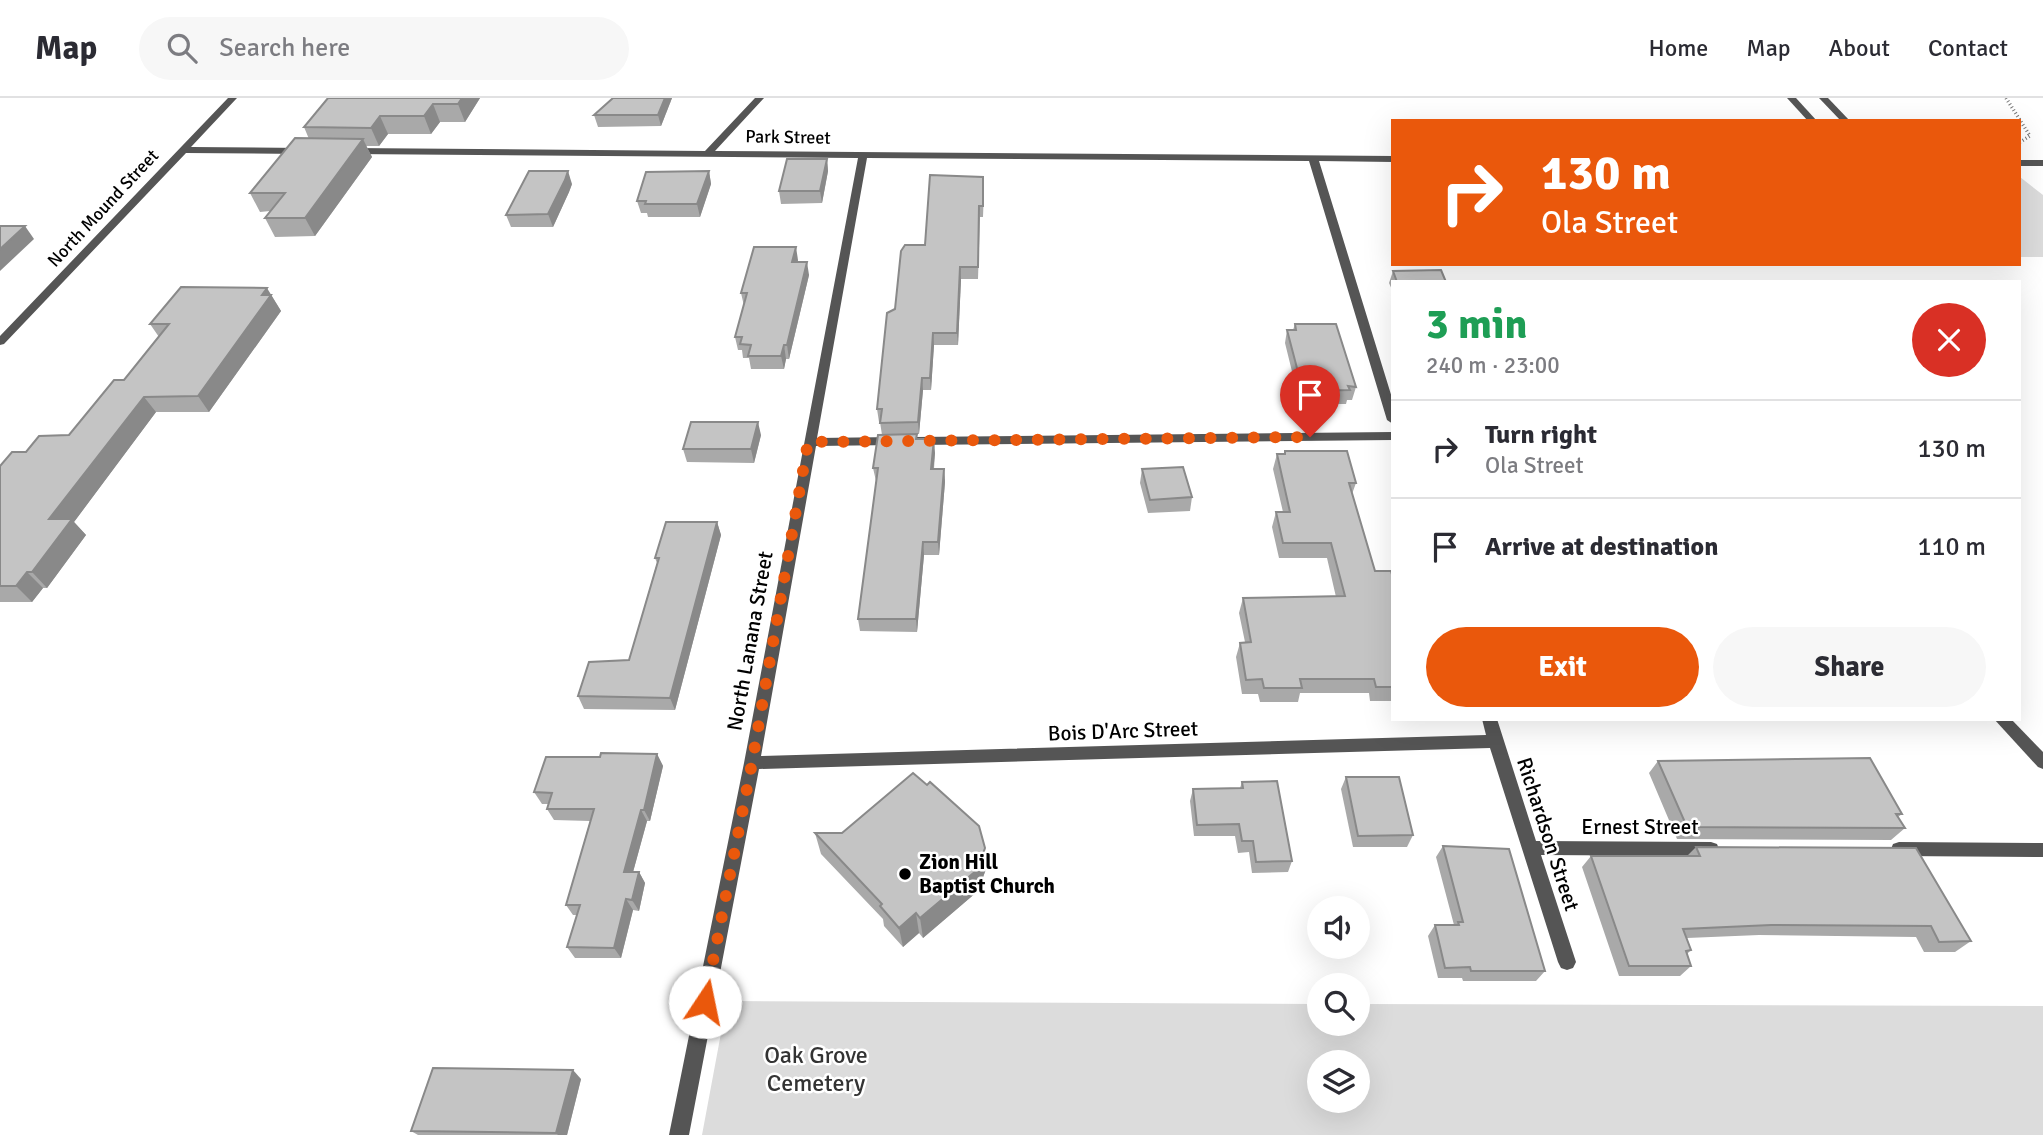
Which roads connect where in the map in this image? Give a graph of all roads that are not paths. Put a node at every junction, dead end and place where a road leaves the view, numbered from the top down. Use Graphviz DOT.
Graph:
graph roads {
  1 [pos="233,98"];
  2 [pos="760,98"];
  3 [pos="1791,98"];
  4 [pos="1824,98"];
  5 [pos="1811,119"];
  6 [pos="1844,119"];
  7 [pos="182,150"];
  8 [pos="321,151"];
  9 [pos="335,151"];
  10 [pos="709,152"];
  11 [pos="863,154"];
  12 [pos="1313,158"];
  13 [pos="1391,159"];
  14 [pos="2021,163"];
  15 [pos="2043,163"];
  16 [pos="0,342"];
  17 [pos="1391,413"];
  18 [pos="1391,436"];
  19 [pos="808,442"];
  20 [pos="1490,721"];
  21 [pos="2003,721"];
  22 [pos="1495,741"];
  23 [pos="2043,762"];
  24 [pos="752,763"];
  25 [pos="1530,848"];
  26 [pos="1724,849"];
  27 [pos="1877,849"];
  28 [pos="2043,850"];
  29 [pos="1567,962"];
  30 [pos="679,1135"];
  1 -- 7 [label="street, North Mound Street"];
  2 -- 10 [label="street"];
  3 -- 5 [label="street"];
  4 -- 6 [label="street"];
  7 -- 8 [label="street"];
  7 -- 16 [label="street, North Mound Street"];
  9 -- 10 [label="street, Park Street"];
  10 -- 11 [label="street, Park Street"];
  11 -- 12 [label="street, Park Street"];
  11 -- 19 [label="street, North Lanana Street"];
  12 -- 13 [label="street, Park Street"];
  12 -- 17 [label="street"];
  14 -- 15 [label="street"];
  18 -- 19 [label="street"];
  19 -- 24 [label="street, North Lanana Street"];
  20 -- 22 [label="street, Richardson Street"];
  21 -- 23 [label="street"];
  22 -- 24 [label="street, Bois D'Arc Street"];
  22 -- 25 [label="street, Richardson Street"];
  24 -- 30 [label="street, North Lanana Street"];
  25 -- 26 [label="street, Ernest Street"];
  25 -- 29 [label="street, Richardson Street"];
  27 -- 28 [label="street"];
}
